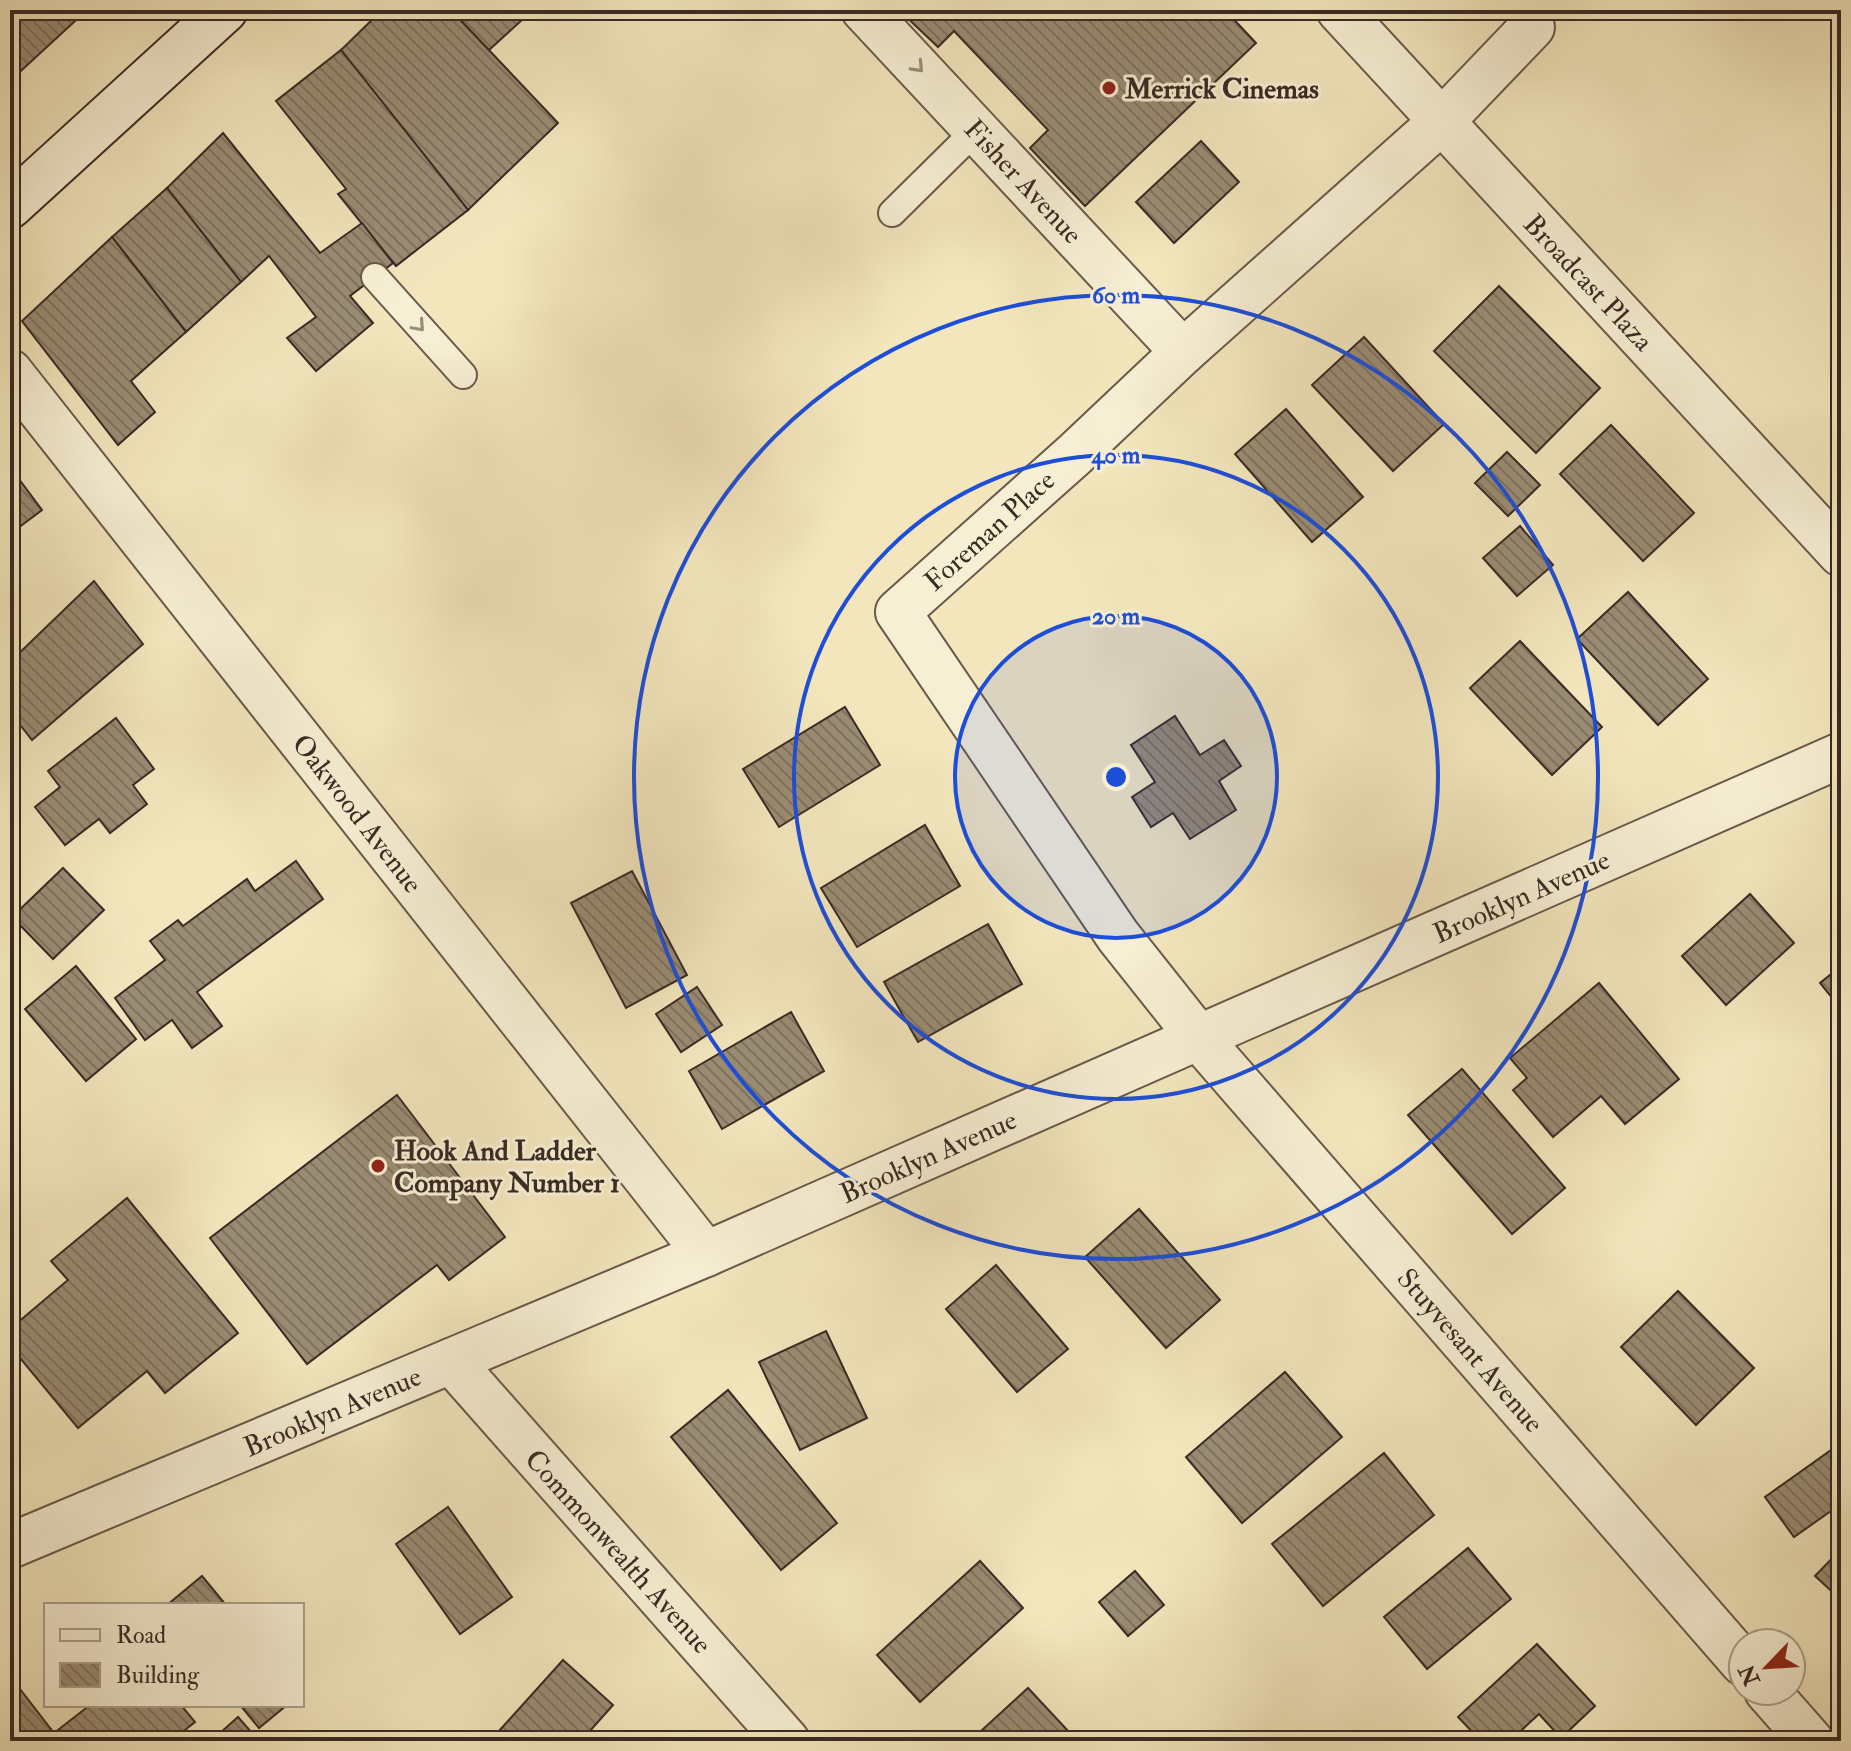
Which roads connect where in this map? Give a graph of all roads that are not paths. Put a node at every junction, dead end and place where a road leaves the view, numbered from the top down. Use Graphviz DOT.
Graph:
graph roads {
  1 [pos="225,10"];
  2 [pos="864,10"];
  3 [pos="1339,10"];
  4 [pos="1532,27"];
  5 [pos="1441,122"];
  6 [pos="976,130"];
  7 [pos="10,206"];
  8 [pos="892,213"];
  9 [pos="375,277"];
  10 [pos="1183,352"];
  11 [pos="10,372"];
  12 [pos="463,375"];
  13 [pos="1841,554"];
  14 [pos="1841,755"];
  15 [pos="1199,1038"];
  16 [pos="706,1254"];
  17 [pos="451,1361"];
  18 [pos="10,1546"];
  19 [pos="1727,1645"];
  20 [pos="1781,1707"];
  21 [pos="787,1741"];
  22 [pos="1811,1741"];
  1 -- 7 [label="street"];
  2 -- 6 [label="street, Fisher Avenue, one-way"];
  3 -- 5 [label="street, Broadcast Plaza"];
  4 -- 5 [label="street, Foreman Place"];
  5 -- 10 [label="street, Foreman Place"];
  5 -- 13 [label="street, Broadcast Plaza"];
  6 -- 8 [label="lane"];
  6 -- 10 [label="street, Fisher Avenue"];
  9 -- 12 [label="lane, one-way"];
  10 -- 15 [label="street, Foreman Place"];
  11 -- 16 [label="street, Oakwood Avenue"];
  14 -- 15 [label="street, Brooklyn Avenue"];
  15 -- 16 [label="street, Brooklyn Avenue"];
  15 -- 19 [label="street, Stuyvesant Avenue"];
  16 -- 17 [label="street, Brooklyn Avenue"];
  17 -- 18 [label="street, Brooklyn Avenue"];
  17 -- 21 [label="street, Commonwealth Avenue"];
  20 -- 22 [label="street"];
}
